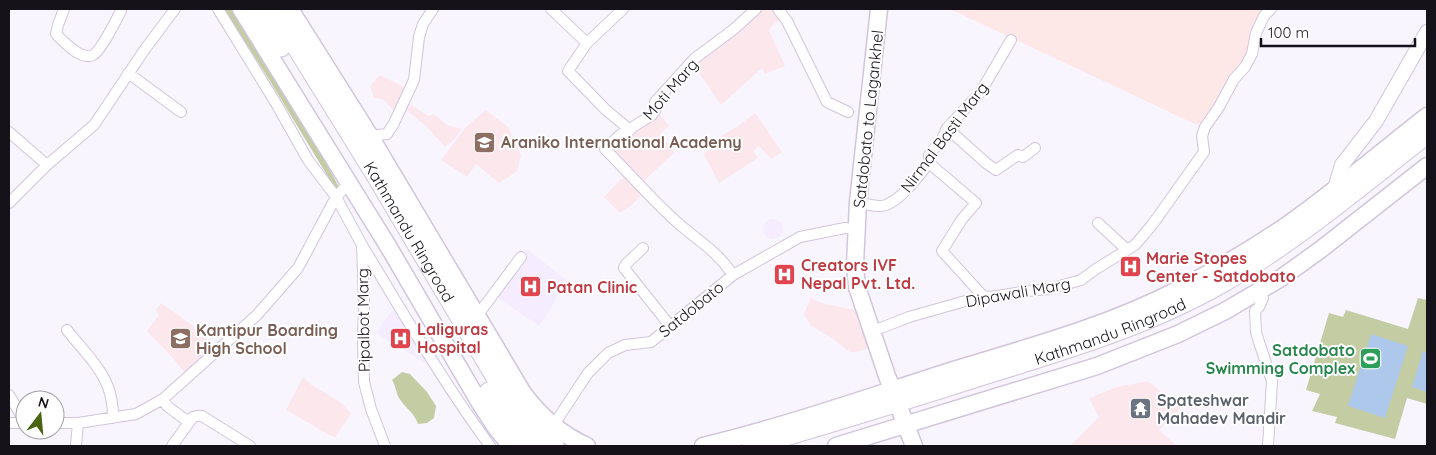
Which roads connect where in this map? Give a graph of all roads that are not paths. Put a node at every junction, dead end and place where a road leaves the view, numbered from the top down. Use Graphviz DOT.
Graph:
graph roads {
  1 [pos="64,9"];
  2 [pos="175,9"];
  3 [pos="218,9"];
  4 [pos="241,9"];
  5 [pos="257,9"];
  6 [pos="273,9"];
  7 [pos="290,9"];
  8 [pos="433,9"];
  9 [pos="551,9"];
  10 [pos="623,9"];
  11 [pos="756,9"];
  12 [pos="778,9"];
  13 [pos="879,9"];
  14 [pos="1271,9"];
  15 [pos="121,11"];
  16 [pos="1427,32"];
  17 [pos="1011,40"];
  18 [pos="587,43"];
  19 [pos="128,73"];
  20 [pos="181,112"];
  21 [pos="848,112"];
  22 [pos="1427,116"];
  23 [pos="947,128"];
  24 [pos="630,130"];
  25 [pos="9,132"];
  26 [pos="1427,134"];
  27 [pos="370,136"];
  28 [pos="1035,148"];
  29 [pos="1427,149"];
  30 [pos="929,162"];
  31 [pos="47,164"];
  32 [pos="1427,166"];
  33 [pos="349,183"];
  34 [pos="1334,189"];
  35 [pos="336,197"];
  36 [pos="858,202"];
  37 [pos="9,203"];
  38 [pos="1098,223"];
  39 [pos="857,229"];
  40 [pos="362,244"];
  41 [pos="643,248"];
  42 [pos="1126,249"];
  43 [pos="521,257"];
  44 [pos="733,275"];
  45 [pos="1260,291"];
  46 [pos="983,296"];
  47 [pos="477,316"];
  48 [pos="671,327"];
  49 [pos="66,330"];
  50 [pos="873,331"];
  51 [pos="163,399"];
  52 [pos="899,407"];
  53 [pos="193,417"];
  54 [pos="113,418"];
  55 [pos="65,423"];
  56 [pos="78,423"];
  57 [pos="544,440"];
  58 [pos="76,446"];
  59 [pos="172,446"];
  60 [pos="250,446"];
  61 [pos="384,446"];
  62 [pos="490,446"];
  63 [pos="511,446"];
  64 [pos="587,446"];
  65 [pos="703,446"];
  66 [pos="752,446"];
  67 [pos="790,446"];
  68 [pos="836,446"];
  69 [pos="914,446"];
  70 [pos="1268,446"];
  1 -- 15 [label="street"];
  2 -- 19 [label="street"];
  3 -- 35 [label="street, Pipalbot Marg"];
  4 -- 33 [label="main road"];
  5 -- 57 [label="highway, Kathmandu Ringroad"];
  6 -- 57 [label="highway, Kathmandu Ringroad"];
  7 -- 27 [label="main road"];
  8 -- 27 [label="street"];
  9 -- 18 [label="street"];
  10 -- 18 [label="street"];
  11 -- 24 [label="street, Moti Marg"];
  12 -- 21 [label="street"];
  13 -- 36 [label="main road, Satdobato to Lagankhel"];
  14 -- 42 [label="street, Dipawali Marg"];
  16 -- 34 [label="street"];
  17 -- 23 [label="street, Nirmal Basti Marg"];
  18 -- 24 [label="street"];
  19 -- 20 [label="street"];
  19 -- 31 [label="street"];
  22 -- 34 [label="main road"];
  23 -- 28 [label="street"];
  23 -- 30 [label="street, Nirmal Basti Marg"];
  24 -- 44 [label="street, Moti Marg"];
  25 -- 31 [label="street"];
  26 -- 52 [label="highway, Kathmandu Ringroad"];
  27 -- 47 [label="main road"];
  29 -- 52 [label="highway, Kathmandu Ringroad"];
  30 -- 36 [label="street, Nirmal Basti Marg"];
  30 -- 46 [label="street"];
  31 -- 37 [label="street"];
  32 -- 45 [label="main road"];
  33 -- 35 [label="street"];
  33 -- 63 [label="main road"];
  34 -- 52 [label="main road"];
  35 -- 40 [label="street, Pipalbot Marg"];
  35 -- 51 [label="street"];
  36 -- 39 [label="main road, Satdobato to Lagankhel"];
  38 -- 42 [label="street"];
  39 -- 44 [label="street, Satdobato"];
  39 -- 50 [label="main road, Satdobato to Lagankhel"];
  40 -- 61 [label="street, Pipalbot Marg"];
  40 -- 62 [label="street"];
  41 -- 48 [label="street"];
  42 -- 46 [label="street, Dipawali Marg"];
  43 -- 47 [label="street"];
  44 -- 48 [label="street, Satdobato"];
  45 -- 52 [label="main road"];
  45 -- 70 [label="street"];
  46 -- 50 [label="street, Dipawali Marg"];
  47 -- 57 [label="main road"];
  48 -- 57 [label="street, Satdobato"];
  49 -- 54 [label="street"];
  50 -- 52 [label="main road, Satdobato to Lagankhel"];
  51 -- 53 [label="street"];
  51 -- 54 [label="street"];
  52 -- 65 [label="main road"];
  52 -- 66 [label="highway, Kathmandu Ringroad"];
  52 -- 67 [label="highway, Kathmandu Ringroad"];
  52 -- 68 [label="main road"];
  52 -- 69 [label="main road, Satdobato to Lagankhel"];
  53 -- 59 [label="street"];
  53 -- 60 [label="street"];
  54 -- 56 [label="street"];
  55 -- 56 [label="street"];
  56 -- 58 [label="street"];
  57 -- 64 [label="main road"];
}
